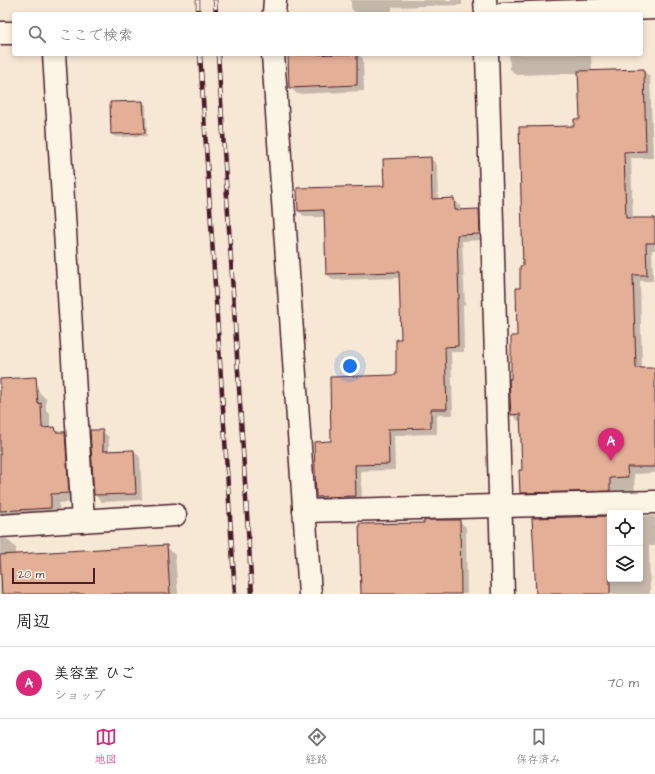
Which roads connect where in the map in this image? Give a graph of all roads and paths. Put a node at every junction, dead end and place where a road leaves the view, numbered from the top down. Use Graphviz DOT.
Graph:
graph roads {
  1 [pos="275,0"];
  2 [pos="485,0"];
  3 [pos="606,5"];
  4 [pos="655,8"];
  5 [pos="274,12"];
  6 [pos="486,12"];
  7 [pos="526,12"];
  8 [pos="0,33"];
  9 [pos="12,33"];
  10 [pos="54,56"];
  11 [pos="273,56"];
  12 [pos="487,56"];
  13 [pos="655,502"];
  14 [pos="500,506"];
  15 [pos="304,511"];
  16 [pos="175,515"];
  17 [pos="83,521"];
  18 [pos="0,526"];
  19 [pos="310,594"];
  20 [pos="503,594"];
  1 -- 5 [label="street"];
  2 -- 6 [label="street"];
  3 -- 4 [label="street"];
  3 -- 7 [label="street"];
  8 -- 9 [label="street"];
  10 -- 17 [label="street"];
  11 -- 15 [label="street"];
  12 -- 14 [label="street"];
  13 -- 14 [label="street"];
  14 -- 15 [label="street"];
  14 -- 20 [label="street"];
  15 -- 19 [label="street"];
  16 -- 17 [label="street"];
  17 -- 18 [label="street"];
}
